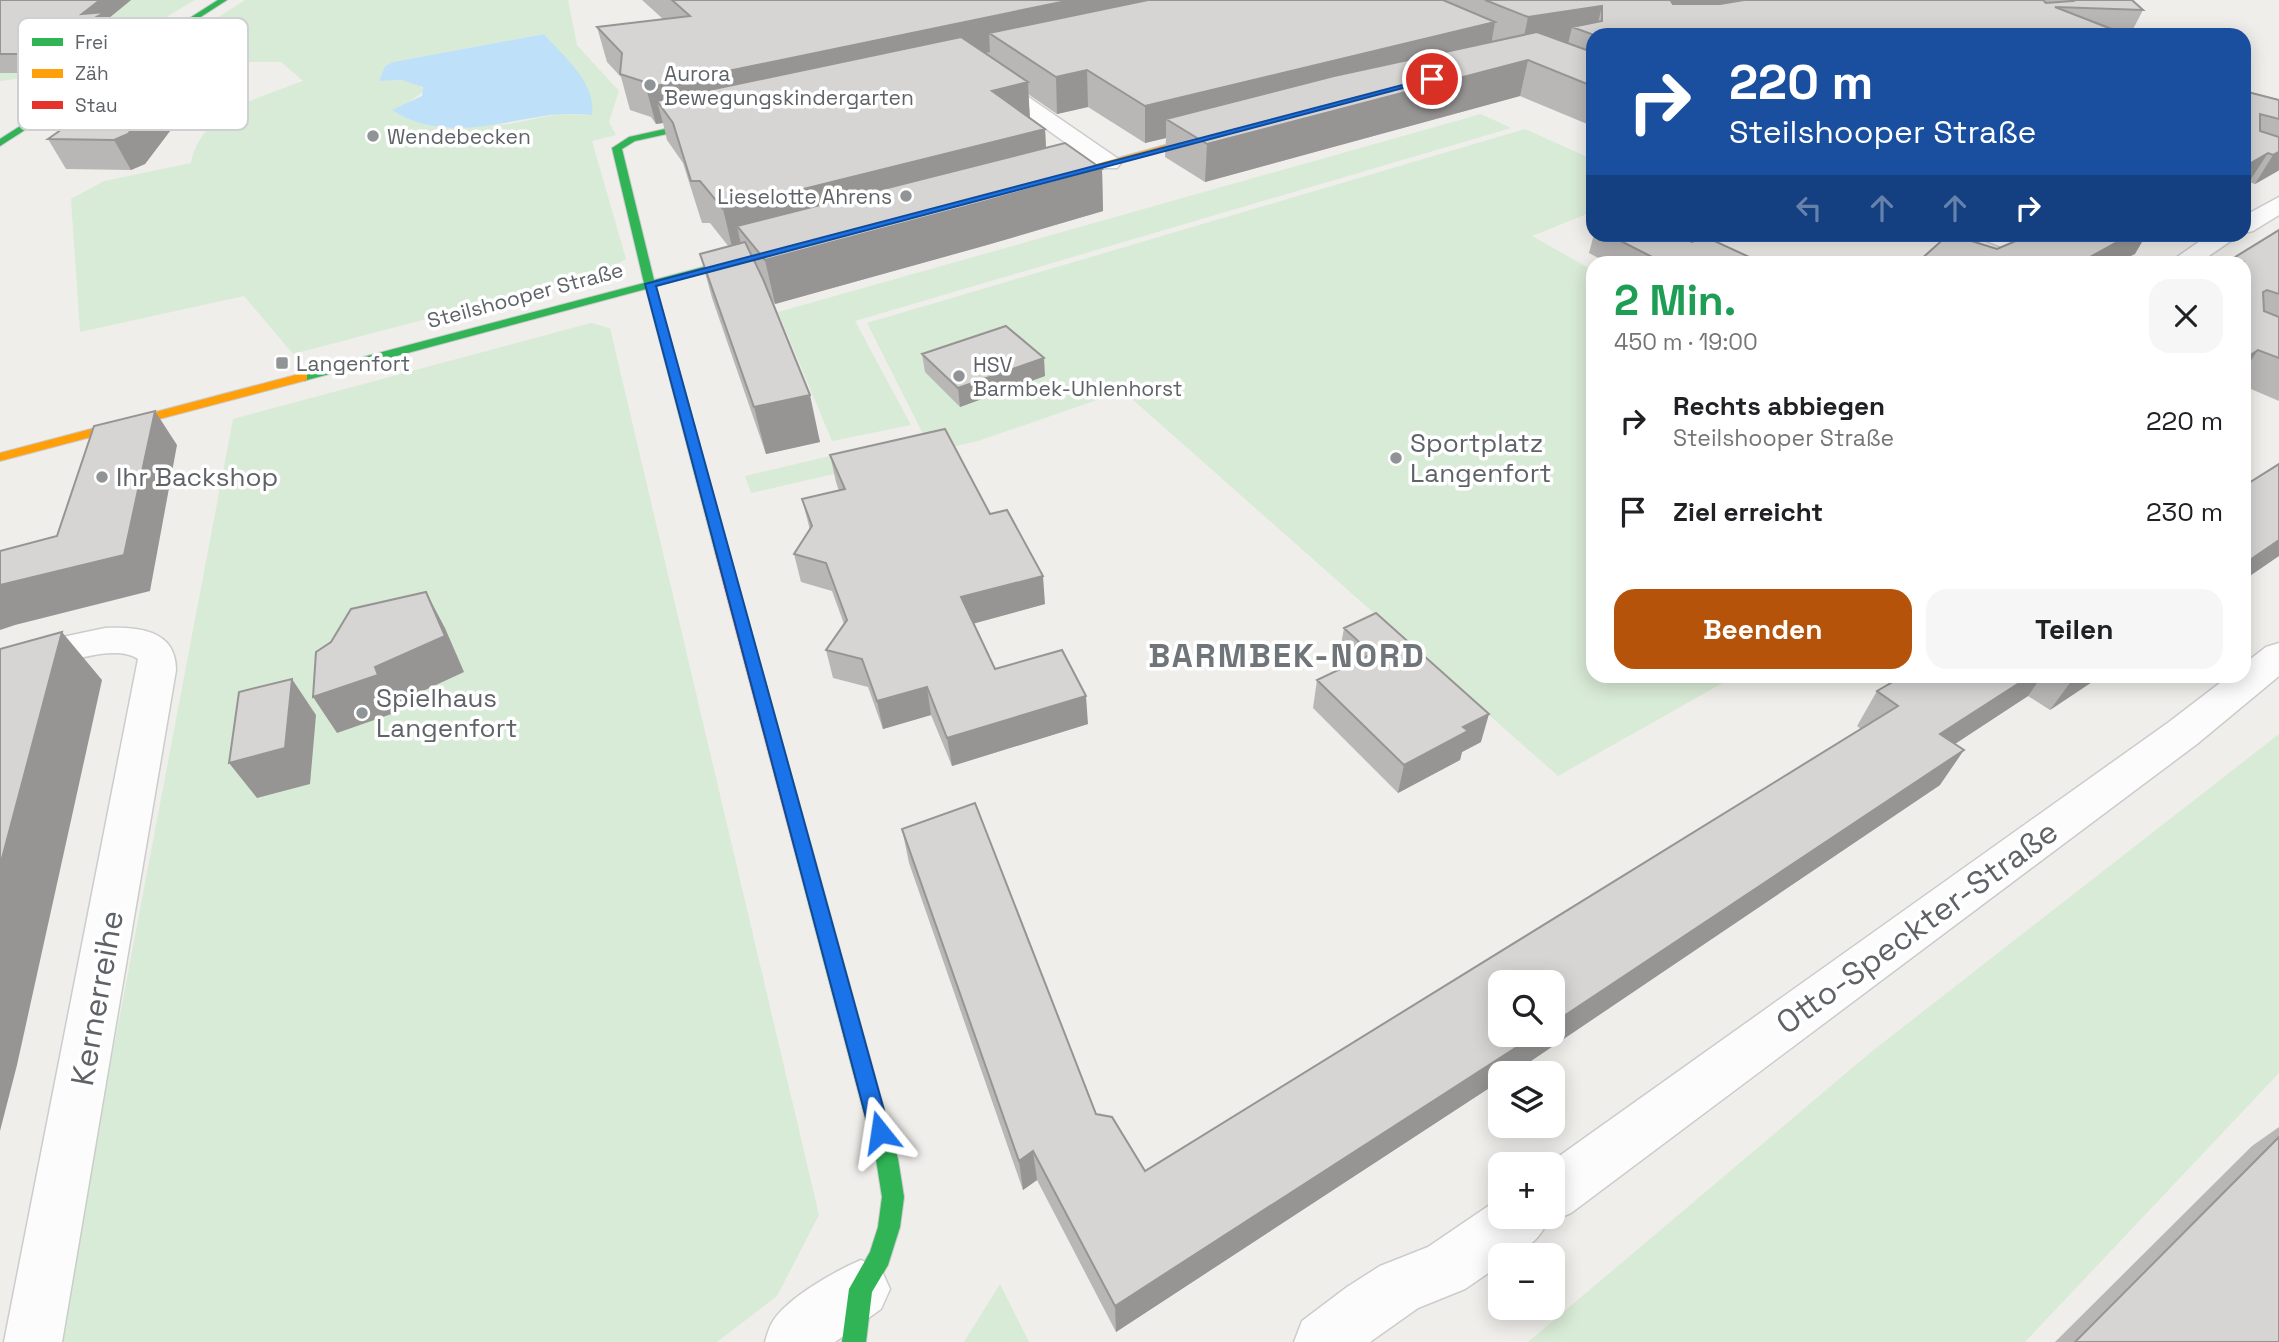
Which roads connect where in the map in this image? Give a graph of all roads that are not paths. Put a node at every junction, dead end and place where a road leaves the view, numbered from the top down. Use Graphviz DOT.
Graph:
graph roads {
  1 [pos="223,0"];
  2 [pos="195,18"];
  3 [pos="976,63"];
  4 [pos="730,117"];
  5 [pos="19,130"];
  6 [pos="1230,130"];
  7 [pos="0,142"];
  8 [pos="1108,163"];
  9 [pos="1029,184"];
  10 [pos="2279,204"];
  11 [pos="2251,222"];
  12 [pos="2011,242"];
  13 [pos="2216,242"];
  14 [pos="768,253"];
  15 [pos="2047,256"];
  16 [pos="2193,256"];
  17 [pos="650,284"];
  18 [pos="0,457"];
  19 [pos="2279,656"];
  20 [pos="0,670"];
  21 [pos="2251,678"];
  22 [pos="2245,683"];
  23 [pos="1565,1185"];
  24 [pos="1503,1229"];
  25 [pos="858,1316"];
  26 [pos="33,1342"];
  27 [pos="794,1342"];
  28 [pos="1324,1342"];
  1 -- 2 [label="street"];
  3 -- 8 [label="street"];
  4 -- 17 [label="street"];
  5 -- 7 [label="street"];
  6 -- 8 [label="street"];
  8 -- 9 [label="street"];
  10 -- 11 [label="street"];
  12 -- 15 [label="street"];
  13 -- 16 [label="street"];
  14 -- 17 [label="street, Steilshooper Straße"];
  17 -- 18 [label="street, Steilshooper Straße"];
  17 -- 25 [label="street"];
  19 -- 21 [label="street, Otto-Speckter-Straße"];
  20 -- 26 [label="street, Kernerreihe"];
  22 -- 23 [label="street, Otto-Speckter-Straße"];
  24 -- 28 [label="street"];
  25 -- 27 [label="street"];
}
